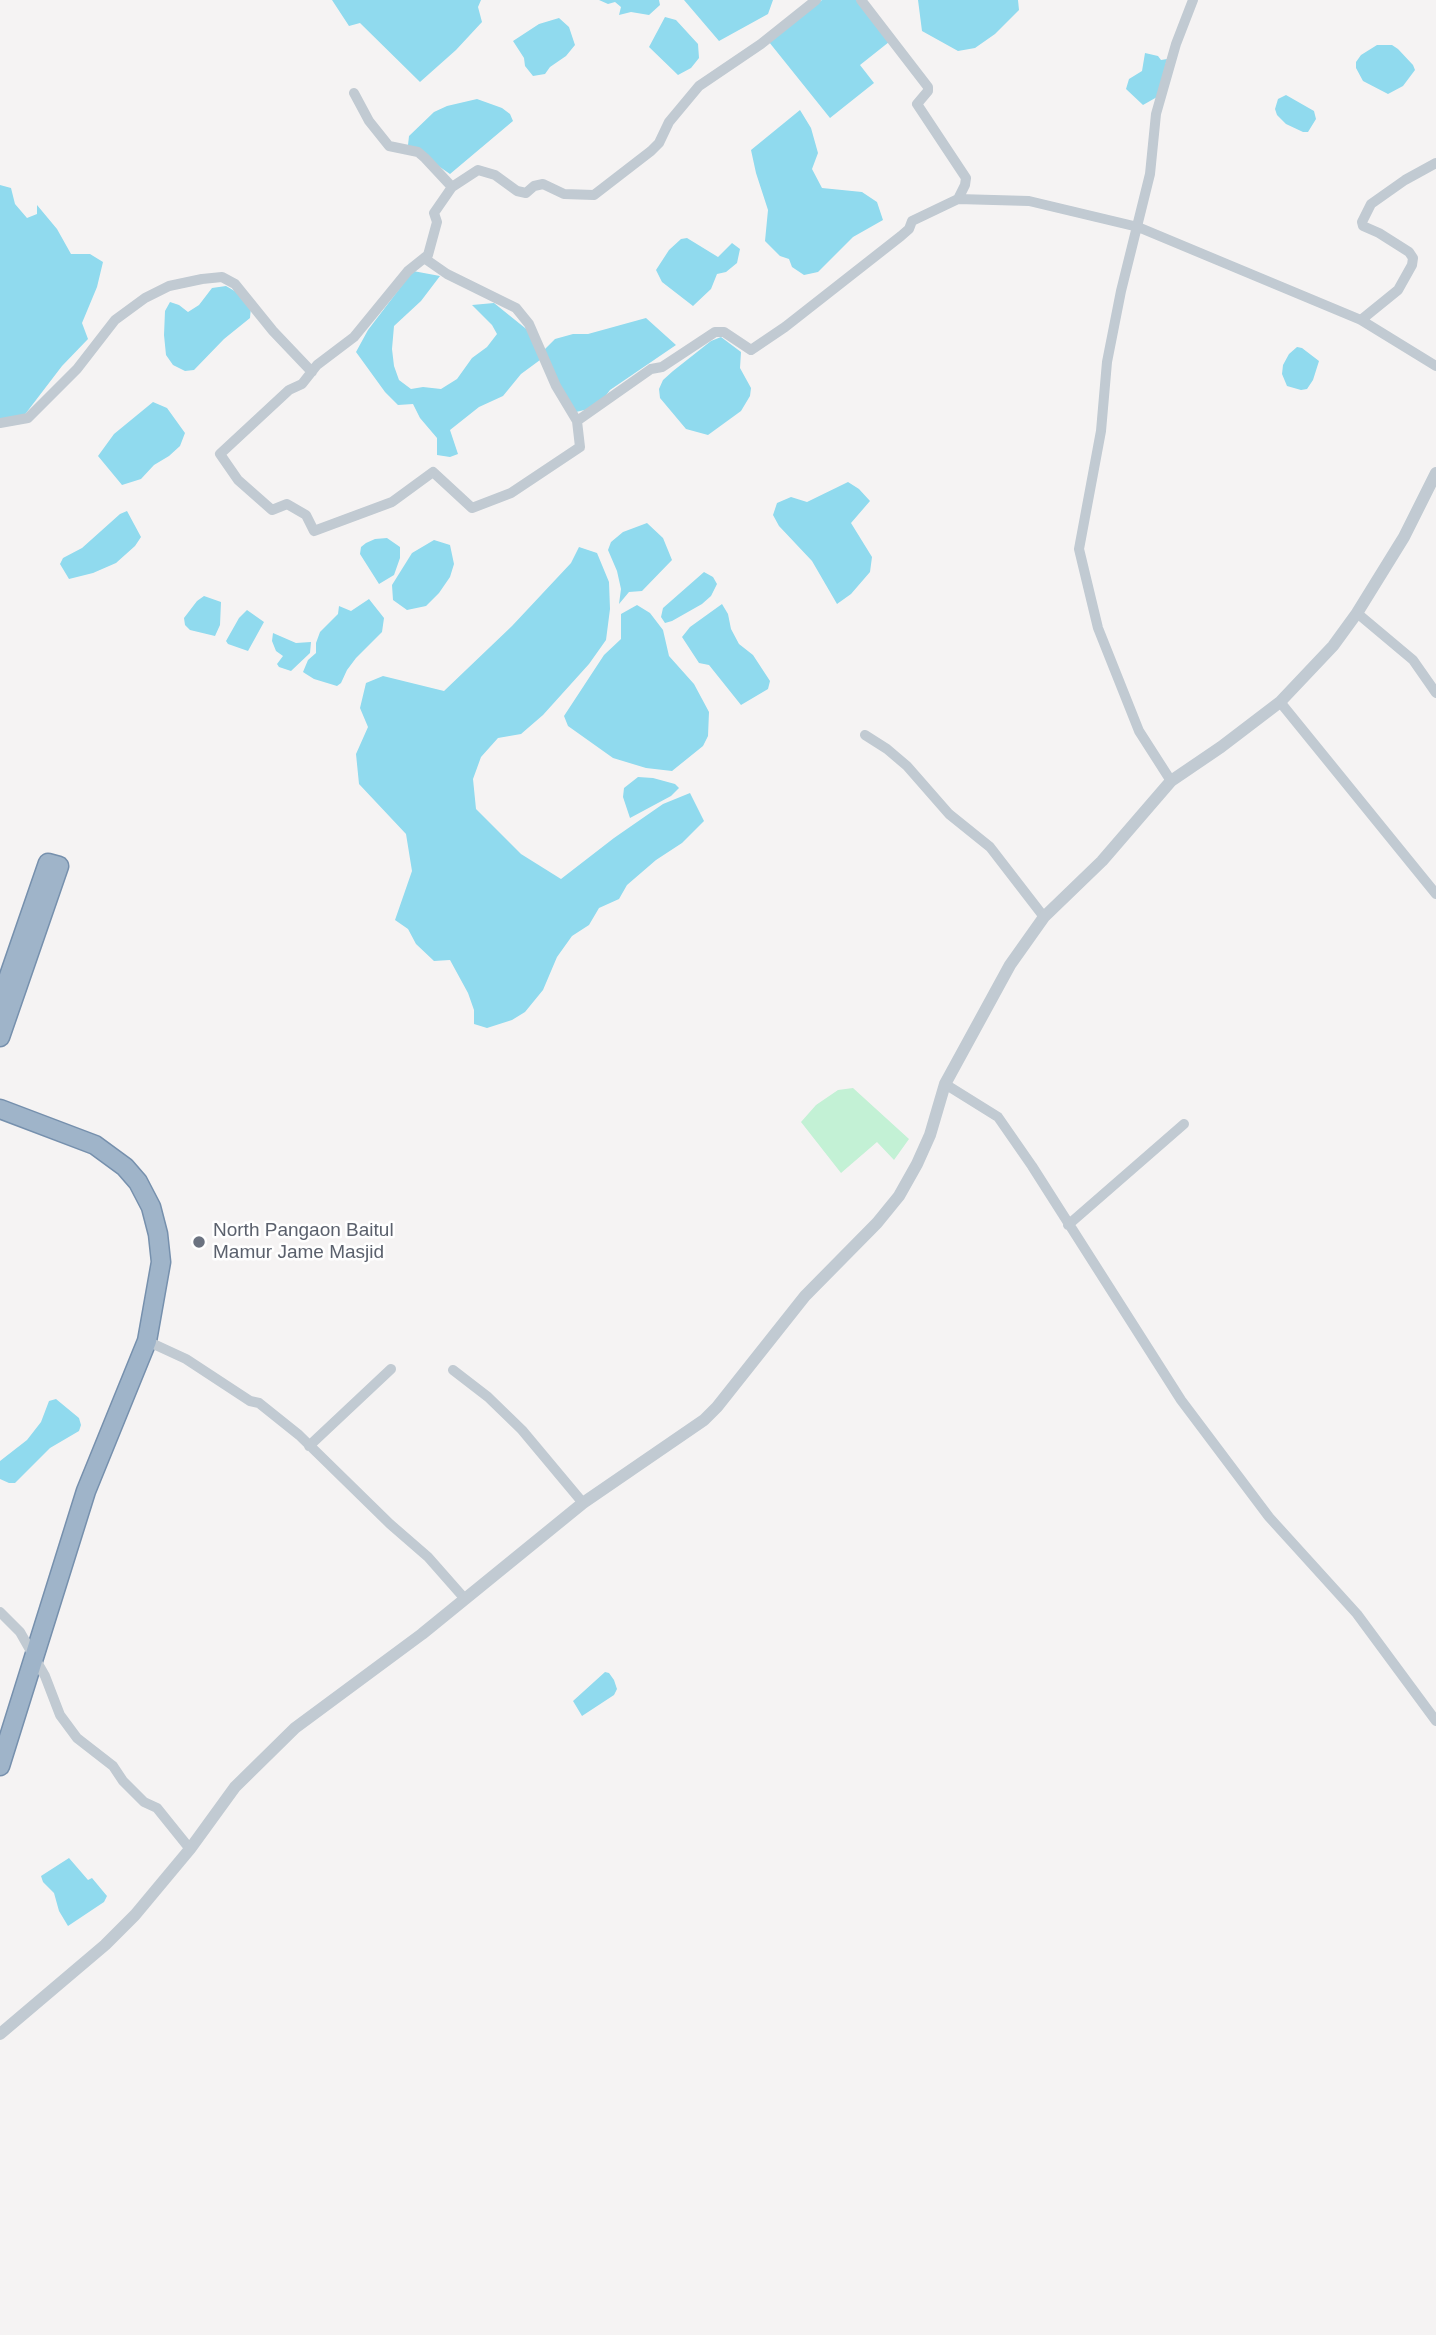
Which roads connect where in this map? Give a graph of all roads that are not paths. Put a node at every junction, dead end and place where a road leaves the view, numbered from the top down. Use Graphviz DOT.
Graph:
graph roads {
  1 [pos="816,0"];
  2 [pos="861,0"];
  3 [pos="1194,0"];
  4 [pos="354,93"];
  5 [pos="1436,163"];
  6 [pos="452,187"];
  7 [pos="958,199"];
  8 [pos="1138,227"];
  9 [pos="424,258"];
  10 [pos="1361,320"];
  11 [pos="1436,366"];
  12 [pos="312,372"];
  13 [pos="577,421"];
  14 [pos="0,423"];
  15 [pos="1436,473"];
  16 [pos="1357,613"];
  17 [pos="1436,693"];
  18 [pos="1280,702"];
  19 [pos="865,735"];
  20 [pos="1171,781"];
  21 [pos="1436,894"];
  22 [pos="1044,917"];
  23 [pos="0,1002"];
  24 [pos="0,1037"];
  25 [pos="945,1084"];
  26 [pos="0,1097"];
  27 [pos="0,1109"];
  28 [pos="1184,1124"];
  29 [pos="127,1166"];
  30 [pos="1069,1225"];
  31 [pos="147,1341"];
  32 [pos="391,1369"];
  33 [pos="453,1370"];
  34 [pos="309,1446"];
  35 [pos="583,1503"];
  36 [pos="465,1600"];
  37 [pos="0,1612"];
  38 [pos="33,1656"];
  39 [pos="1436,1721"];
  40 [pos="0,1766"];
  41 [pos="190,1849"];
  42 [pos="0,2034"];
  1 -- 6 [label="street"];
  2 -- 7 [label="street"];
  3 -- 8 [label="street"];
  4 -- 6 [label="street"];
  5 -- 10 [label="street"];
  6 -- 9 [label="street"];
  7 -- 8 [label="street"];
  7 -- 13 [label="street"];
  8 -- 10 [label="street"];
  8 -- 20 [label="street"];
  9 -- 12 [label="street"];
  9 -- 13 [label="street"];
  10 -- 11 [label="street"];
  12 -- 13 [label="street"];
  12 -- 14 [label="street"];
  15 -- 16 [label="street"];
  16 -- 17 [label="street"];
  16 -- 18 [label="street"];
  18 -- 20 [label="street"];
  18 -- 21 [label="street"];
  19 -- 22 [label="street"];
  20 -- 22 [label="street"];
  22 -- 25 [label="street"];
  23 -- 24 [label="highway"];
  25 -- 30 [label="street"];
  25 -- 35 [label="street"];
  26 -- 29 [label="highway"];
  27 -- 29 [label="highway"];
  28 -- 30 [label="street"];
  29 -- 31 [label="highway"];
  30 -- 39 [label="street"];
  31 -- 34 [label="street"];
  31 -- 38 [label="highway"];
  32 -- 34 [label="street"];
  33 -- 35 [label="street"];
  34 -- 36 [label="street"];
  35 -- 36 [label="street"];
  36 -- 41 [label="street"];
  37 -- 38 [label="street"];
  38 -- 40 [label="highway"];
  38 -- 41 [label="street"];
  41 -- 42 [label="street"];
}
